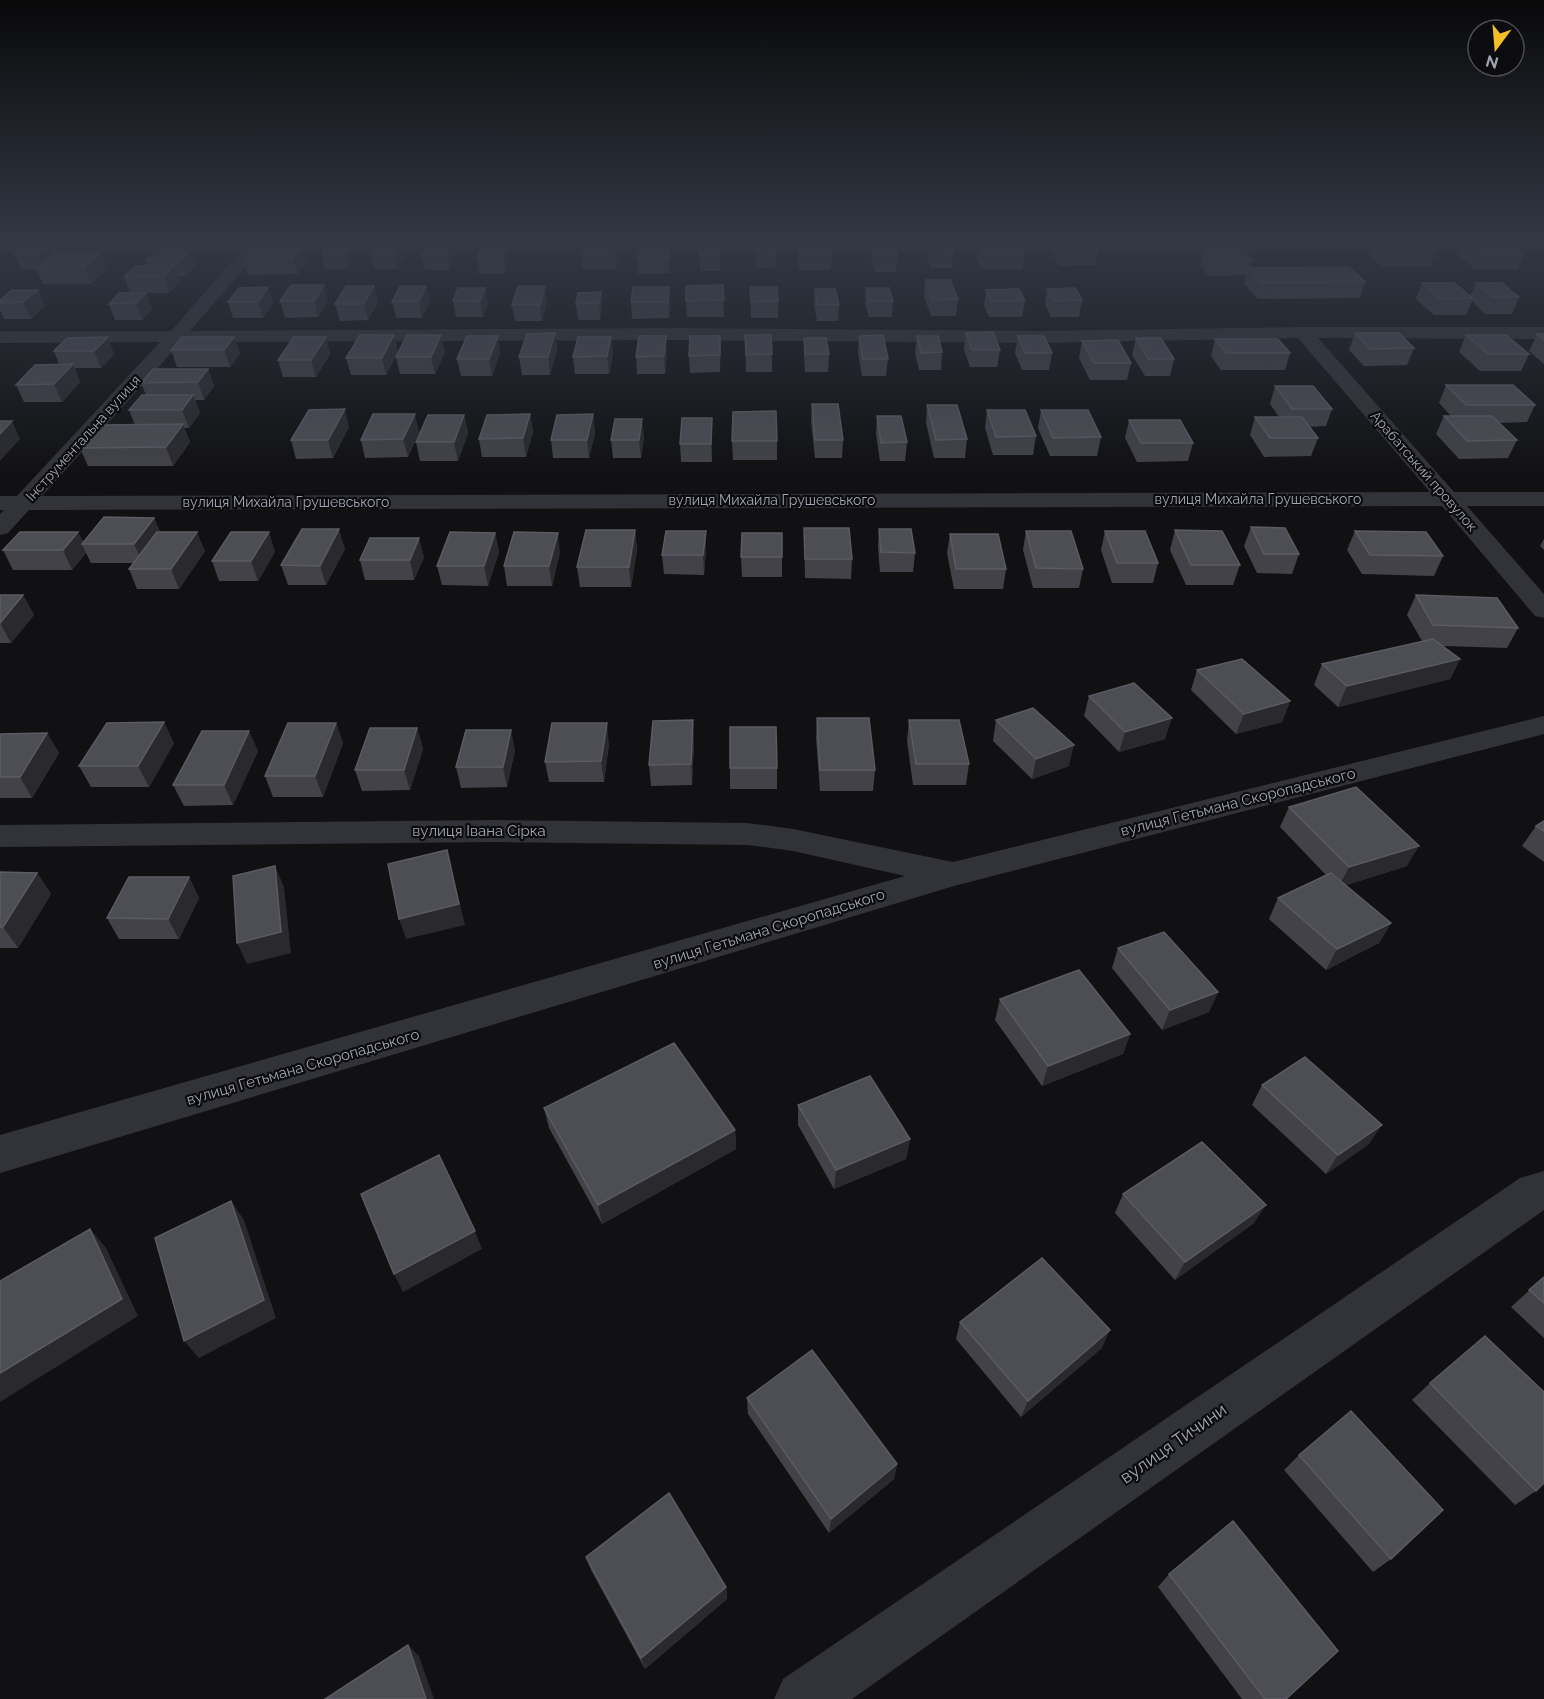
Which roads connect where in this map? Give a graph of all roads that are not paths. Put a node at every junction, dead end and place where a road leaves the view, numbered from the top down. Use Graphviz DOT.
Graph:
graph roads {
  1 [pos="190,319"];
  2 [pos="1303,332"];
  3 [pos="1544,333"];
  4 [pos="0,337"];
  5 [pos="175,337"];
  6 [pos="1449,498"];
  7 [pos="1544,499"];
  8 [pos="23,502"];
  9 [pos="0,503"];
  10 [pos="0,528"];
  11 [pos="1544,610"];
  12 [pos="1544,725"];
  13 [pos="0,836"];
  14 [pos="954,874"];
  15 [pos="0,1154"];
  16 [pos="1544,1190"];
  17 [pos="803,1699"];
  1 -- 5 [label="street, Інструментальна вулиця"];
  2 -- 3 [label="street"];
  2 -- 5 [label="street"];
  2 -- 6 [label="street, Арабатський провулок"];
  4 -- 5 [label="street"];
  5 -- 8 [label="street, Інструментальна вулиця"];
  6 -- 7 [label="street, вулиця Михайла Грушевського"];
  6 -- 8 [label="street, вулиця Михайла Грушевського"];
  6 -- 11 [label="street, Арабатський провулок"];
  8 -- 9 [label="street, вулиця Михайла Грушевського"];
  8 -- 10 [label="street, Інструментальна вулиця"];
  12 -- 14 [label="street, вулиця Гетьмана Скоропадського"];
  13 -- 14 [label="street, вулиця Івана Сірка"];
  14 -- 15 [label="street, вулиця Гетьмана Скоропадського"];
  16 -- 17 [label="street, вулиця Тичини"];
}
